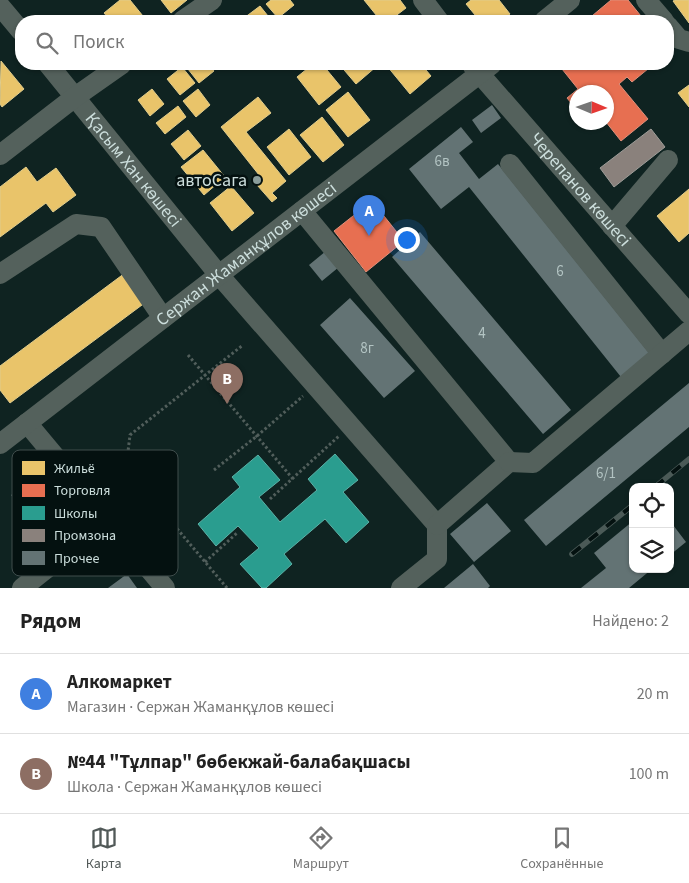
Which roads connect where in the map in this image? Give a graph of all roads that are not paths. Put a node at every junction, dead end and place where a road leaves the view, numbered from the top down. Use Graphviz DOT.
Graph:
graph roads {
  1 [pos="212,0"];
  2 [pos="423,0"];
  3 [pos="570,0"];
  4 [pos="646,0"];
  5 [pos="0,6"];
  6 [pos="191,15"];
  7 [pos="434,15"];
  8 [pos="551,15"];
  9 [pos="659,15"];
  10 [pos="15,24"];
  11 [pos="674,33"];
  12 [pos="689,42"];
  13 [pos="53,70"];
  14 [pos="113,70"];
  15 [pos="477,70"];
  16 [pos="483,70"];
  17 [pos="75,97"];
  18 [pos="0,155"];
  19 [pos="668,160"];
  20 [pos="510,164"];
  21 [pos="302,211"];
  22 [pos="612,226"];
  23 [pos="0,274"];
  24 [pos="219,275"];
  25 [pos="687,307"];
  26 [pos="163,318"];
  27 [pos="689,331"];
  28 [pos="662,354"];
  29 [pos="27,423"];
  30 [pos="0,444"];
  31 [pos="50,450"];
  32 [pos="509,462"];
  33 [pos="437,525"];
  34 [pos="37,576"];
  35 [pos="155,576"];
  36 [pos="22,588"];
  37 [pos="165,588"];
  38 [pos="401,588"];
  1 -- 6 [label="street"];
  2 -- 7 [label="street"];
  3 -- 8 [label="street"];
  4 -- 9 [label="street"];
  5 -- 10 [label="street"];
  11 -- 12 [label="street"];
  13 -- 17 [label="street, Қасым Хан көшесі"];
  14 -- 17 [label="street"];
  15 -- 21 [label="street, Сержан Жаманқұлов көшесі"];
  16 -- 22 [label="street, Черепанов көшесі"];
  17 -- 18 [label="street"];
  17 -- 24 [label="street, Қасым Хан көшесі"];
  19 -- 22 [label="street"];
  20 -- 28 [label="street"];
  21 -- 24 [label="street, Сержан Жаманқұлов көшесі"];
  21 -- 32 [label="street"];
  22 -- 25 [label="street, Черепанов көшесі"];
  23 -- 26 [label="street"];
  24 -- 26 [label="street, Сержан Жаманқұлов көшесі"];
  24 -- 33 [label="street, Қасым Хан көшесі"];
  26 -- 29 [label="street, Сержан Жаманқұлов көшесі"];
  27 -- 28 [label="street"];
  28 -- 32 [label="street"];
  29 -- 30 [label="street, Сержан Жаманқұлов көшесі"];
  29 -- 31 [label="street"];
  32 -- 33 [label="street"];
  33 -- 38 [label="street"];
  34 -- 36 [label="street"];
  35 -- 37 [label="street"];
}
